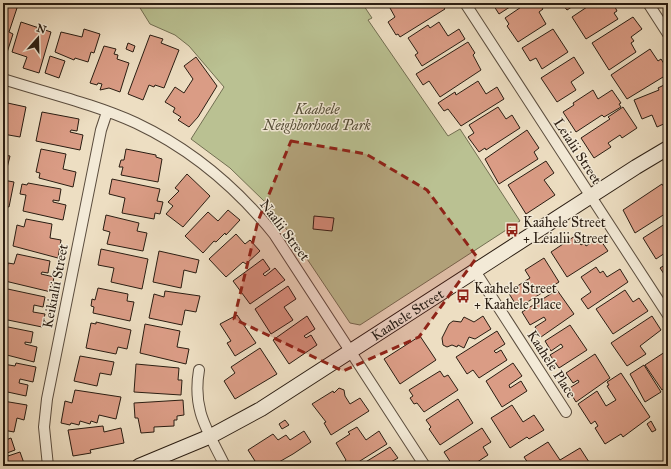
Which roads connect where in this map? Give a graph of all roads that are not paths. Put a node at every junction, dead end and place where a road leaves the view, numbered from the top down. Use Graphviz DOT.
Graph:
graph roads {
  1 [pos="465,3"];
  2 [pos="648,3"];
  3 [pos="668,34"];
  4 [pos="3,80"];
  5 [pos="107,112"];
  6 [pos="668,148"];
  7 [pos="590,196"];
  8 [pos="475,271"];
  9 [pos="668,315"];
  10 [pos="351,352"];
  11 [pos="199,370"];
  12 [pos="566,412"];
  13 [pos="211,436"];
  14 [pos="48,466"];
  15 [pos="139,466"];
  16 [pos="225,466"];
  17 [pos="425,466"];
  1 -- 7 [label="street, Leialii Street"];
  2 -- 3 [label="street"];
  4 -- 5 [label="street, Naalii Street"];
  5 -- 10 [label="street, Naalii Street"];
  5 -- 14 [label="street, Keikialii Street"];
  6 -- 7 [label="street, Kaahele Street"];
  7 -- 8 [label="street, Kaahele Street"];
  7 -- 9 [label="street, Leialii Street"];
  8 -- 10 [label="street, Kaahele Street"];
  8 -- 12 [label="street, Kaahele Place"];
  10 -- 13 [label="street, Kaahele Street"];
  10 -- 17 [label="street, Naalii Street"];
  11 -- 13 [label="street"];
  13 -- 15 [label="street, Kaahele Street"];
  13 -- 16 [label="street"];
}
